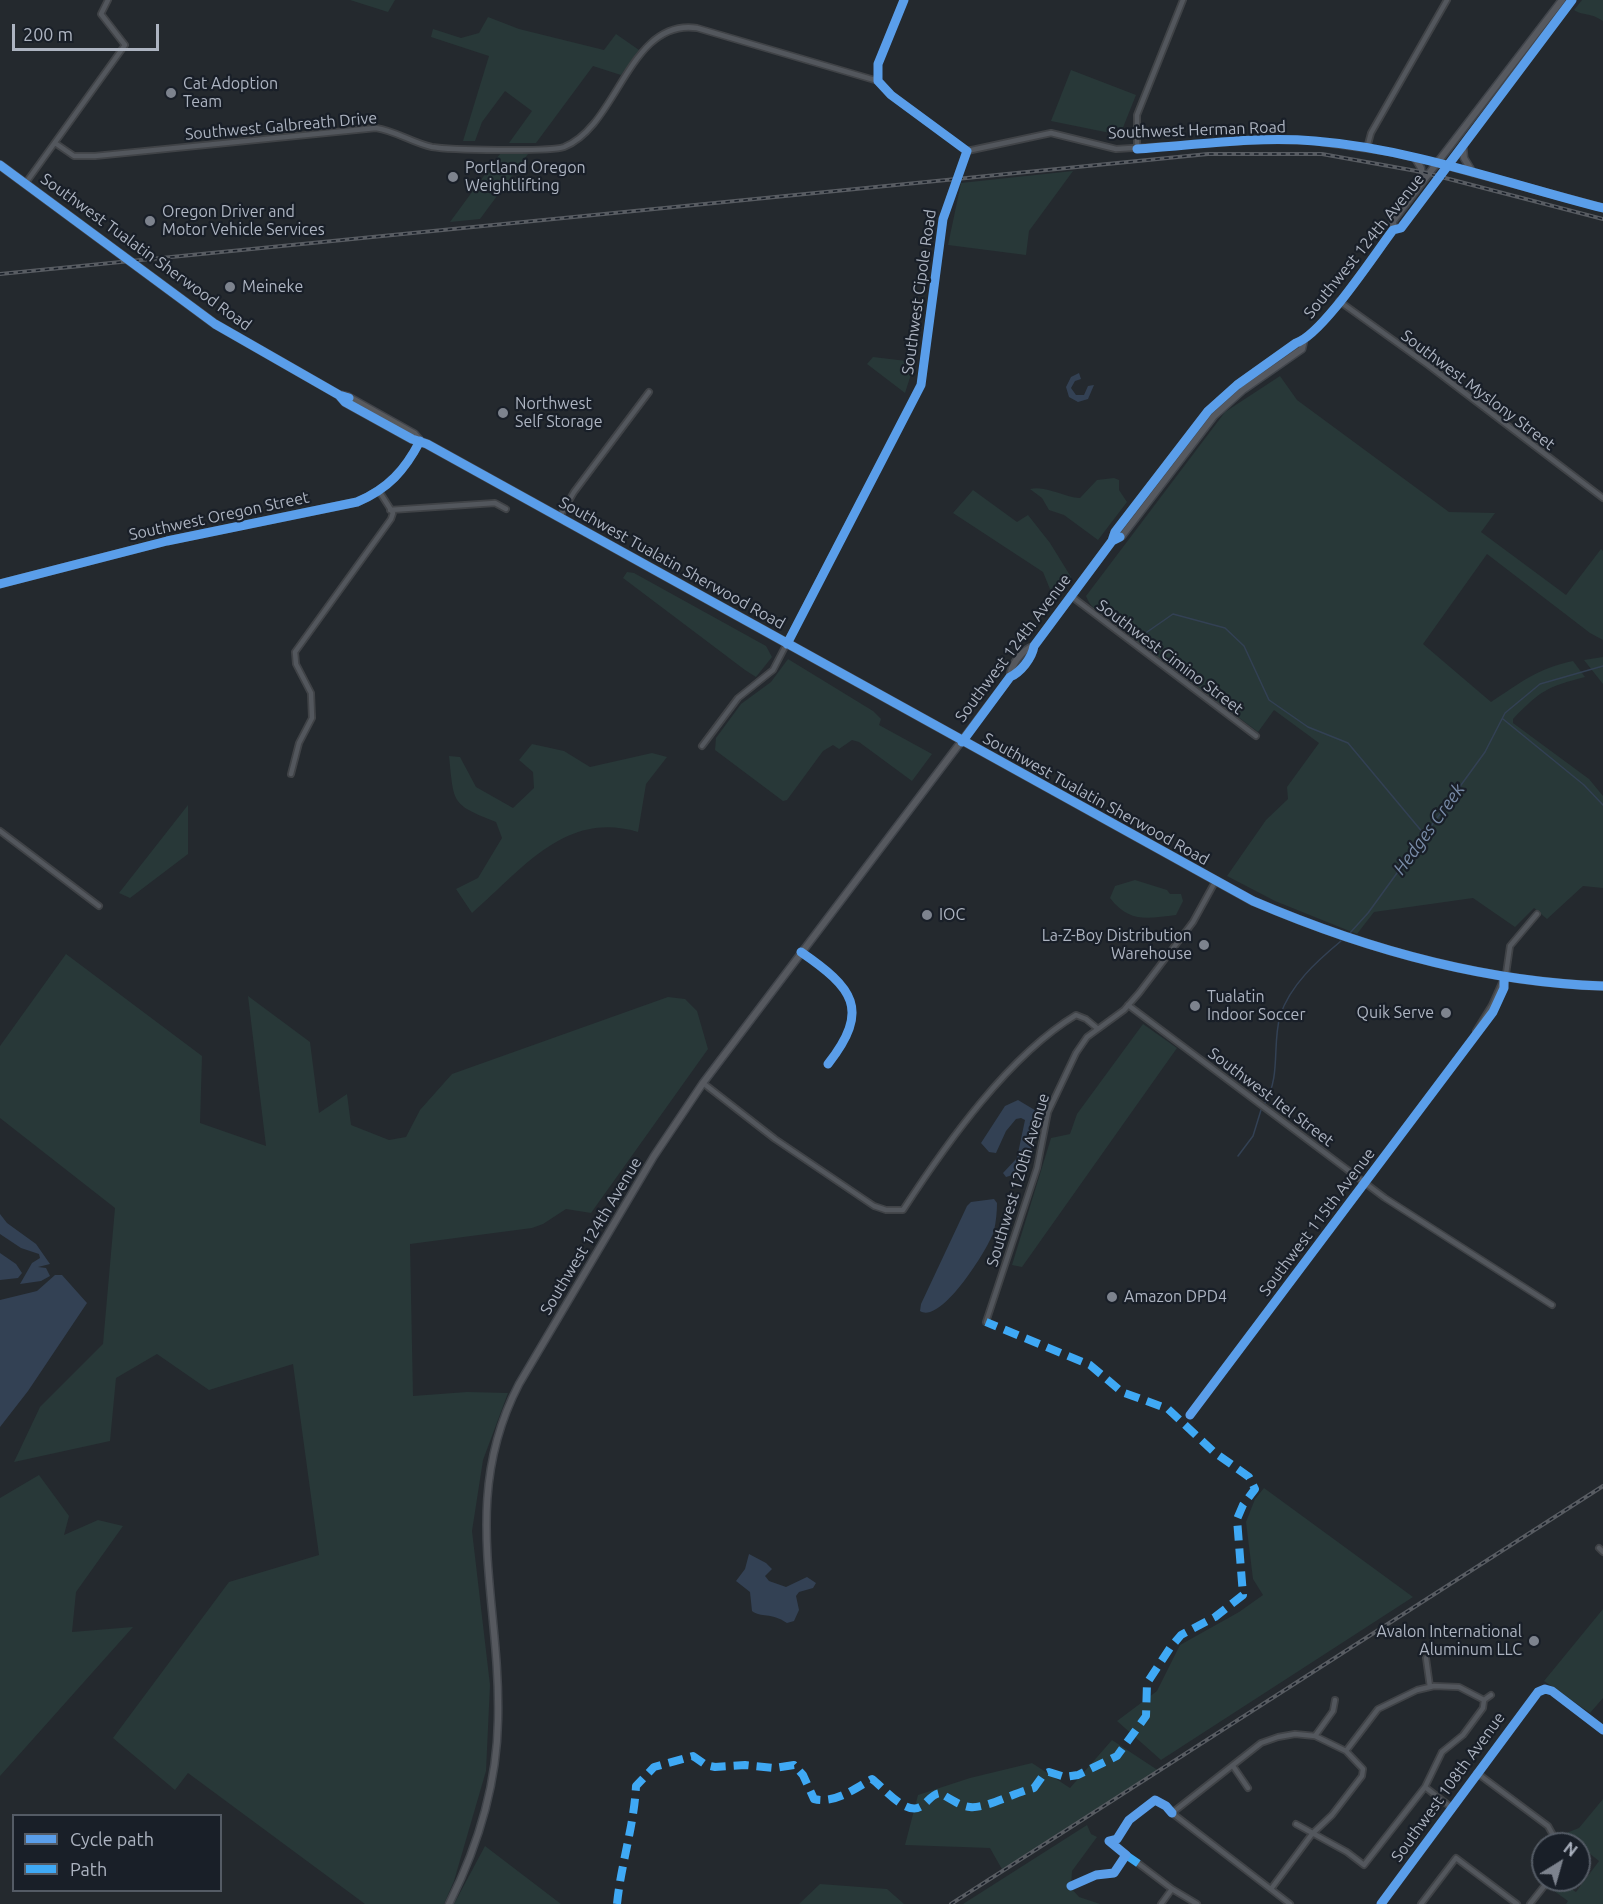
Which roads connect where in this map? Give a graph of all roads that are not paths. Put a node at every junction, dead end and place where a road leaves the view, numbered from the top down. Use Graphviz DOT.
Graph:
graph roads {
  1 [pos="108,0"];
  2 [pos="904,0"];
  3 [pos="1183,0"];
  4 [pos="1447,0"];
  5 [pos="1562,0"];
  6 [pos="1572,0"];
  7 [pos="878,81"];
  8 [pos="54,143"];
  9 [pos="1463,146"];
  10 [pos="1137,148"];
  11 [pos="1367,148"];
  12 [pos="967,151"];
  13 [pos="1415,158"];
  14 [pos="1437,163"];
  15 [pos="0,165"];
  16 [pos="1448,166"];
  17 [pos="1473,174"];
  18 [pos="1421,183"];
  19 [pos="25,184"];
  20 [pos="1603,208"];
  21 [pos="1393,230"];
  22 [pos="1339,301"];
  23 [pos="649,392"];
  24 [pos="420,441"];
  25 [pos="379,491"];
  26 [pos="1603,498"];
  27 [pos="506,509"];
  28 [pos="390,510"];
  29 [pos="560,518"];
  30 [pos="0,584"];
  31 [pos="1071,596"];
  32 [pos="787,644"];
  33 [pos="1256,736"];
  34 [pos="962,742"];
  35 [pos="702,746"];
  36 [pos="291,774"];
  37 [pos="0,831"];
  38 [pos="1215,882"];
  39 [pos="99,906"];
  40 [pos="1538,915"];
  41 [pos="801,952"];
  42 [pos="1504,977"];
  43 [pos="1603,986"];
  44 [pos="1128,1005"];
  45 [pos="1098,1029"];
  46 [pos="828,1064"];
  47 [pos="703,1083"];
  48 [pos="1365,1183"];
  49 [pos="1552,1305"];
  50 [pos="986,1322"];
  51 [pos="1190,1415"];
  52 [pos="1426,1658"];
  53 [pos="1430,1687"];
  54 [pos="1491,1695"];
  55 [pos="1335,1700"];
  56 [pos="1484,1700"];
  57 [pos="1603,1730"];
  58 [pos="1315,1736"];
  59 [pos="1346,1751"];
  60 [pos="1233,1766"];
  61 [pos="1477,1773"];
  62 [pos="1425,1787"];
  63 [pos="1248,1788"];
  64 [pos="1452,1808"];
  65 [pos="1296,1824"];
  66 [pos="1551,1832"];
  67 [pos="1312,1834"];
  68 [pos="1139,1864"];
  69 [pos="1172,1889"];
  70 [pos="1271,1889"];
  71 [pos="1540,1892"];
  72 [pos="449,1904"];
  73 [pos="1161,1904"];
  74 [pos="1197,1904"];
  75 [pos="1290,1904"];
  76 [pos="1381,1904"];
  77 [pos="1421,1904"];
  78 [pos="1517,1904"];
  79 [pos="1530,1904"];
  1 -- 8 [label="street"];
  2 -- 7 [label="street"];
  3 -- 10 [label="street"];
  4 -- 11 [label="street"];
  5 -- 14 [label="main road, Southwest 124th Avenue"];
  6 -- 9 [label="main road, Southwest 124th Avenue"];
  7 -- 8 [label="street, Southwest Galbreath Drive"];
  7 -- 12 [label="street"];
  8 -- 19 [label="street"];
  9 -- 16 [label="main road, Southwest 124th Avenue"];
  9 -- 17 [label="main road"];
  10 -- 11 [label="street, Southwest Herman Road"];
  10 -- 12 [label="street, Southwest Herman Road"];
  11 -- 13 [label="street, Southwest Herman Road"];
  12 -- 32 [label="street, Southwest Cipole Road"];
  13 -- 14 [label="street, Southwest Herman Road"];
  13 -- 18 [label="main road"];
  14 -- 16 [label="main road, Southwest Herman Road"];
  14 -- 18 [label="main road, Southwest 124th Avenue"];
  15 -- 19 [label="highway, Southwest Tualatin Sherwood Road"];
  16 -- 17 [label="main road, Southwest Herman Road"];
  16 -- 21 [label="main road, Southwest 124th Avenue"];
  17 -- 20 [label="main road, Southwest Herman Road"];
  18 -- 21 [label="main road, Southwest 124th Avenue"];
  19 -- 24 [label="highway, Southwest Tualatin Sherwood Road"];
  21 -- 22 [label="main road, Southwest 124th Avenue"];
  22 -- 26 [label="street, Southwest Myslony Street"];
  22 -- 31 [label="main road, Southwest 124th Avenue"];
  23 -- 29 [label="street"];
  24 -- 25 [label="main road, Southwest Oregon Street"];
  24 -- 29 [label="highway, Southwest Tualatin Sherwood Road"];
  25 -- 28 [label="street"];
  25 -- 30 [label="main road, Southwest Oregon Street"];
  27 -- 28 [label="street"];
  28 -- 36 [label="street"];
  29 -- 32 [label="highway, Southwest Tualatin Sherwood Road"];
  31 -- 33 [label="street, Southwest Cimino Street"];
  31 -- 34 [label="main road, Southwest 124th Avenue"];
  32 -- 34 [label="highway, Southwest Tualatin Sherwood Road"];
  32 -- 35 [label="street, Southwest Cipole Road"];
  34 -- 38 [label="highway, Southwest Tualatin Sherwood Road"];
  34 -- 41 [label="main road, Southwest 124th Avenue"];
  37 -- 39 [label="street"];
  38 -- 42 [label="highway, Southwest Tualatin Sherwood Road"];
  38 -- 44 [label="street, Southwest 120th Avenue"];
  40 -- 42 [label="street, Southwest 115th Avenue"];
  41 -- 46 [label="street"];
  41 -- 47 [label="main road, Southwest 124th Avenue"];
  42 -- 43 [label="highway, Southwest Tualatin Sherwood Road"];
  42 -- 48 [label="street, Southwest 115th Avenue"];
  44 -- 45 [label="street, Southwest 120th Avenue"];
  44 -- 48 [label="street, Southwest Itel Street"];
  45 -- 47 [label="street"];
  45 -- 50 [label="street, Southwest 120th Avenue"];
  47 -- 72 [label="main road, Southwest 124th Avenue"];
  48 -- 49 [label="street, Southwest Itel Street"];
  48 -- 51 [label="street, Southwest 115th Avenue"];
  52 -- 53 [label="street"];
  53 -- 56 [label="street"];
  53 -- 59 [label="street"];
  54 -- 56 [label="street"];
  55 -- 58 [label="street"];
  56 -- 62 [label="street"];
  57 -- 61 [label="street, Southwest 108th Avenue"];
  58 -- 59 [label="street"];
  58 -- 60 [label="street"];
  59 -- 67 [label="street"];
  60 -- 63 [label="street"];
  60 -- 70 [label="street"];
  61 -- 64 [label="street, Southwest 108th Avenue"];
  61 -- 66 [label="street"];
  62 -- 64 [label="street"];
  62 -- 67 [label="street"];
  64 -- 76 [label="street, Southwest 108th Avenue"];
  65 -- 67 [label="street"];
  67 -- 70 [label="street"];
  68 -- 69 [label="street"];
  69 -- 73 [label="street"];
  69 -- 74 [label="street"];
  70 -- 75 [label="street"];
  71 -- 79 [label="street"];
  77 -- 78 [label="street"];
}
